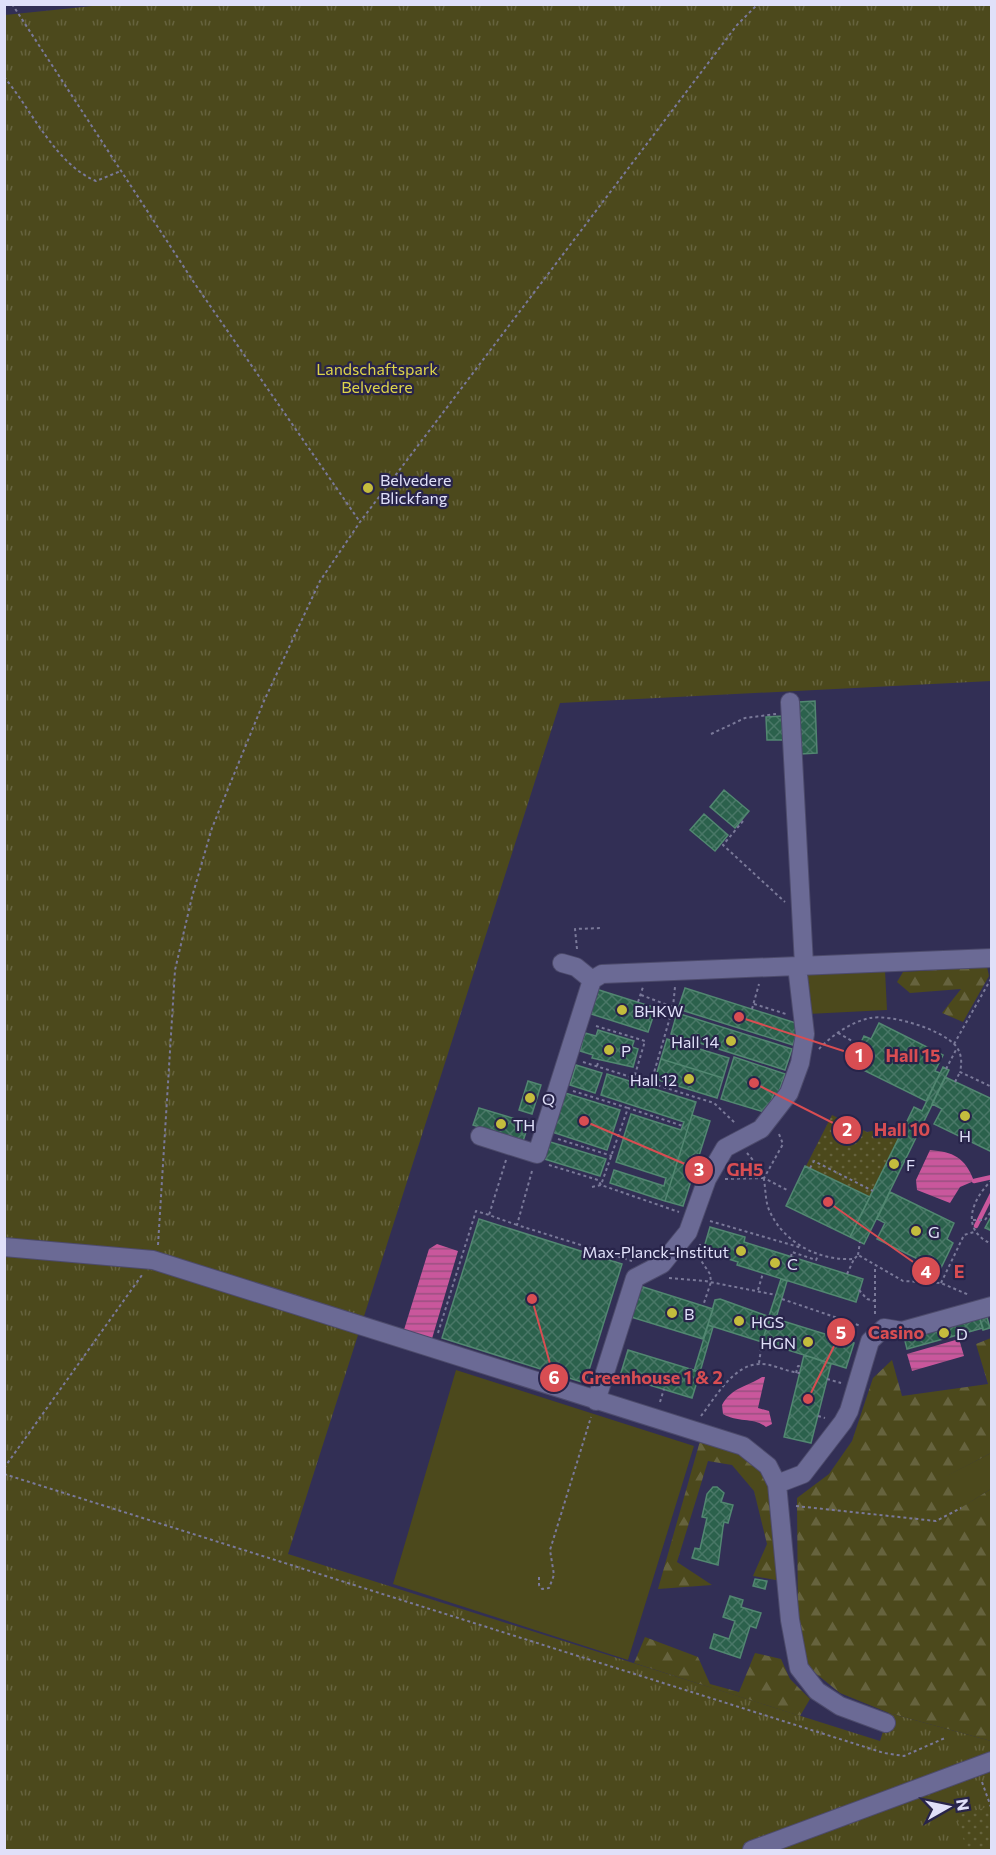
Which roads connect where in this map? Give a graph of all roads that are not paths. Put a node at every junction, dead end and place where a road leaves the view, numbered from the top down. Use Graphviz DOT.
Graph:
graph roads {
  1 [pos="791,708"];
  2 [pos="992,958"];
  3 [pos="569,965"];
  4 [pos="800,966"];
  5 [pos="592,980"];
  6 [pos="480,1136"];
  7 [pos="4,1247"];
  8 [pos="989,1306"];
  9 [pos="596,1401"];
  10 [pos="777,1484"];
  11 [pos="886,1723"];
  12 [pos="984,1765"];
  13 [pos="753,1851"];
  1 -- 4 [label="street"];
  2 -- 4 [label="street"];
  3 -- 5 [label="street"];
  4 -- 5 [label="street"];
  4 -- 9 [label="street"];
  5 -- 6 [label="street"];
  7 -- 9 [label="street"];
  8 -- 10 [label="street"];
  9 -- 10 [label="street"];
  10 -- 11 [label="street"];
  12 -- 13 [label="street"];
}
